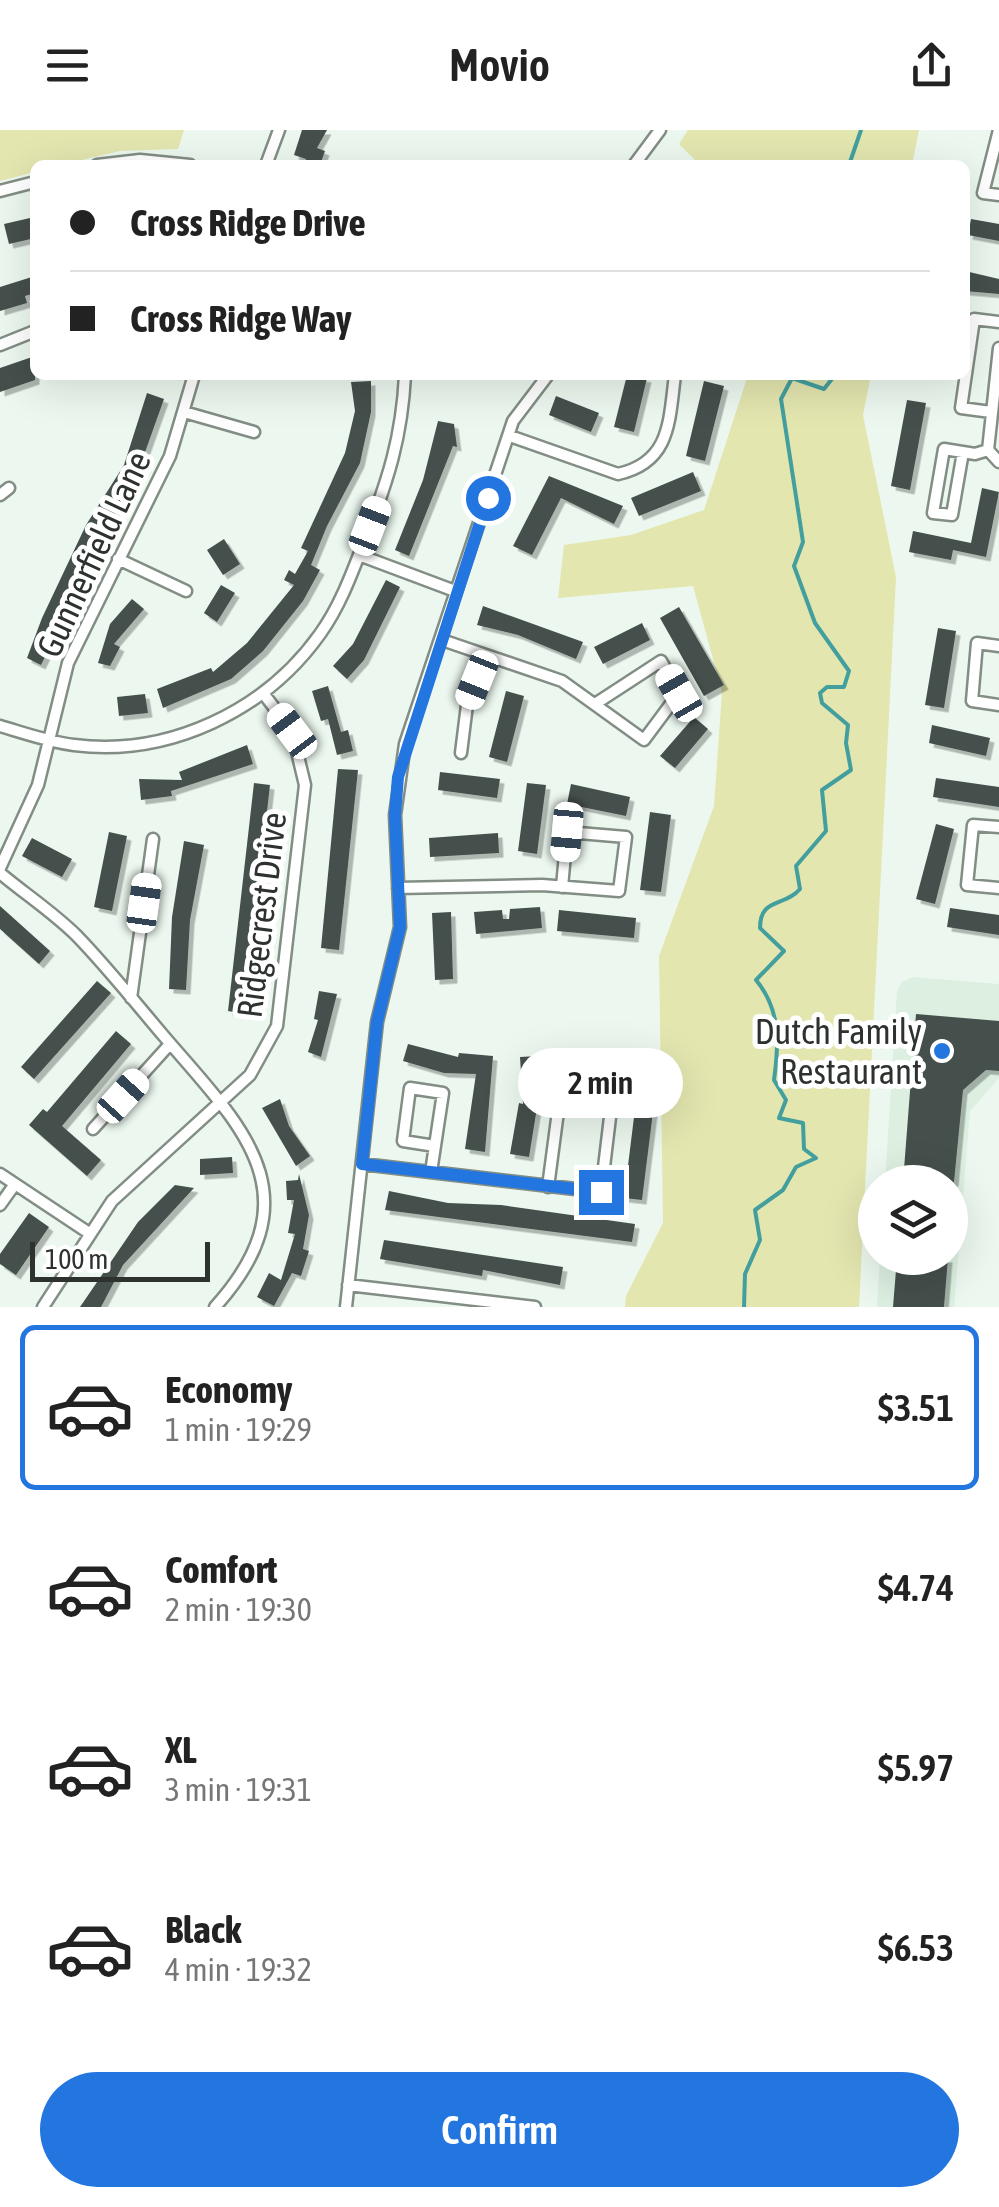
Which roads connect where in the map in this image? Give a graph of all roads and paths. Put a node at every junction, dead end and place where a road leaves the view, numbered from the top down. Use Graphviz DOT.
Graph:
graph roads {
  1 [pos="280,130"];
  2 [pos="660,130"];
  3 [pos="999,130"];
  4 [pos="268,160"];
  5 [pos="638,160"];
  6 [pos="30,183"];
  7 [pos="0,191"];
  8 [pos="999,195"];
  9 [pos="999,322"];
  10 [pos="30,333"];
  11 [pos="0,345"];
  12 [pos="999,348"];
  13 [pos="970,349"];
  14 [pos="193,380"];
  15 [pos="405,380"];
  16 [pos="544,380"];
  17 [pos="674,380"];
  18 [pos="966,380"];
  19 [pos="184,412"];
  20 [pos="990,412"];
  21 [pos="254,432"];
  22 [pos="510,436"];
  23 [pos="988,450"];
  24 [pos="963,452"];
  25 [pos="999,462"];
  26 [pos="359,555"];
  27 [pos="118,560"];
  28 [pos="186,592"];
  29 [pos="454,592"];
  30 [pos="442,640"];
  31 [pos="999,646"];
  32 [pos="486,656"];
  33 [pos="263,693"];
  34 [pos="595,704"];
  35 [pos="999,704"];
  36 [pos="0,726"];
  37 [pos="50,740"];
  38 [pos="461,753"];
  39 [pos="999,827"];
  40 [pos="152,839"];
  41 [pos="0,870"];
  42 [pos="562,886"];
  43 [pos="398,888"];
  44 [pos="999,888"];
  45 [pos="131,998"];
  46 [pos="170,1044"];
  47 [pos="223,1102"];
  48 [pos="93,1129"];
  49 [pos="435,1146"];
  50 [pos="362,1164"];
  51 [pos="431,1172"];
  52 [pos="0,1174"];
  53 [pos="14,1184"];
  54 [pos="548,1186"];
  55 [pos="0,1205"];
  56 [pos="88,1233"];
  57 [pos="348,1285"];
  58 [pos="478,1304"];
  59 [pos="44,1307"];
  60 [pos="215,1307"];
  61 [pos="346,1307"];
  62 [pos="535,1307"];
  1 -- 4 [label="street"];
  2 -- 5 [label="street"];
  3 -- 8 [label="street"];
  6 -- 7 [label="street"];
  9 -- 13 [label="street"];
  10 -- 11 [label="street"];
  12 -- 20 [label="street"];
  14 -- 19 [label="street, Gunnerfield Lane"];
  15 -- 26 [label="street"];
  16 -- 22 [label="street"];
  17 -- 22 [label="street"];
  18 -- 20 [label="street"];
  19 -- 21 [label="street"];
  19 -- 27 [label="street, Gunnerfield Lane"];
  20 -- 23 [label="street"];
  22 -- 29 [label="street"];
  23 -- 24 [label="street"];
  23 -- 25 [label="street"];
  24 -- 24 [label="street"];
  26 -- 29 [label="street"];
  26 -- 33 [label="street"];
  27 -- 28 [label="street"];
  27 -- 37 [label="street, Gunnerfield Lane"];
  29 -- 30 [label="street"];
  30 -- 32 [label="street"];
  30 -- 43 [label="street"];
  31 -- 35 [label="street"];
  32 -- 34 [label="street"];
  32 -- 38 [label="street"];
  33 -- 37 [label="street"];
  33 -- 47 [label="street, Ridgecrest Drive"];
  34 -- 34 [label="street"];
  36 -- 37 [label="street"];
  37 -- 41 [label="street, Gunnerfield Lane"];
  39 -- 44 [label="street"];
  40 -- 45 [label="street"];
  41 -- 45 [label="street"];
  42 -- 42 [label="street"];
  42 -- 43 [label="street"];
  43 -- 50 [label="street"];
  45 -- 46 [label="street"];
  46 -- 47 [label="street"];
  46 -- 48 [label="street"];
  47 -- 56 [label="street, Ridgecrest Drive"];
  47 -- 60 [label="street"];
  49 -- 49 [label="street"];
  49 -- 51 [label="street"];
  50 -- 51 [label="street"];
  50 -- 57 [label="street"];
  51 -- 54 [label="street"];
  52 -- 53 [label="street"];
  53 -- 55 [label="street"];
  53 -- 56 [label="street"];
  54 -- 54 [label="street"];
  56 -- 59 [label="street, Ridgecrest Drive"];
  57 -- 58 [label="street"];
  57 -- 61 [label="street"];
  58 -- 62 [label="street"];
}
